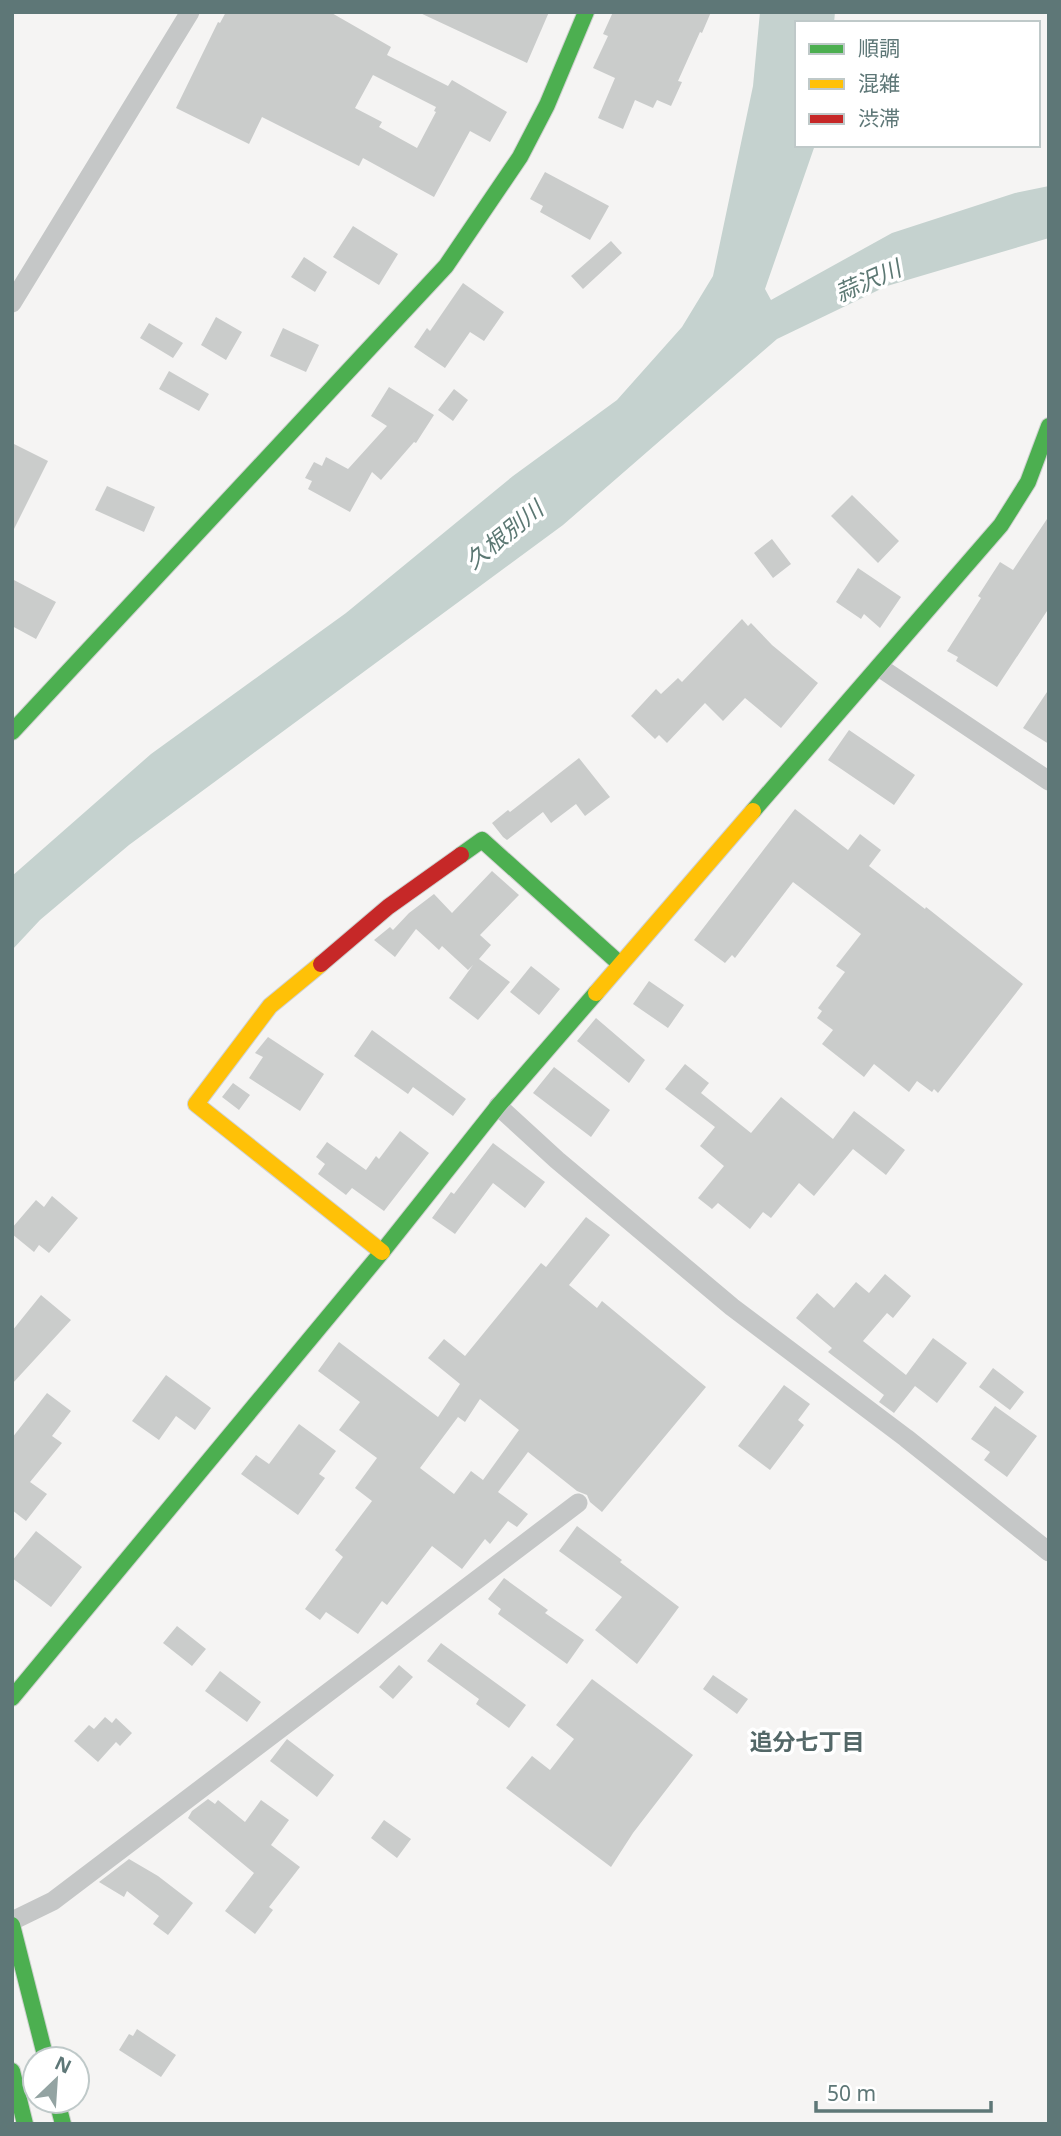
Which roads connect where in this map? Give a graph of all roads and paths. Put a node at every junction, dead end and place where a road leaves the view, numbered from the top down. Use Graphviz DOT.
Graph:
graph roads {
  1 [pos="190,12"];
  2 [pos="586,12"];
  3 [pos="12,303"];
  4 [pos="1049,426"];
  5 [pos="880,667"];
  6 [pos="12,732"];
  7 [pos="1049,781"];
  8 [pos="620,964"];
  9 [pos="498,1106"];
  10 [pos="382,1252"];
  11 [pos="578,1503"];
  12 [pos="1049,1552"];
  13 [pos="12,1698"];
  14 [pos="12,1923"];
  15 [pos="42,2045"];
  16 [pos="12,2071"];
  17 [pos="25,2124"];
  1 -- 3 [label="street"];
  2 -- 6 [label="main road"];
  4 -- 5 [label="main road"];
  5 -- 7 [label="street"];
  5 -- 8 [label="main road"];
  8 -- 9 [label="main road"];
  8 -- 10 [label="main road"];
  9 -- 10 [label="main road"];
  9 -- 12 [label="street"];
  10 -- 13 [label="main road"];
  11 -- 14 [label="street"];
  14 -- 15 [label="main road"];
  16 -- 17 [label="main road"];
}
